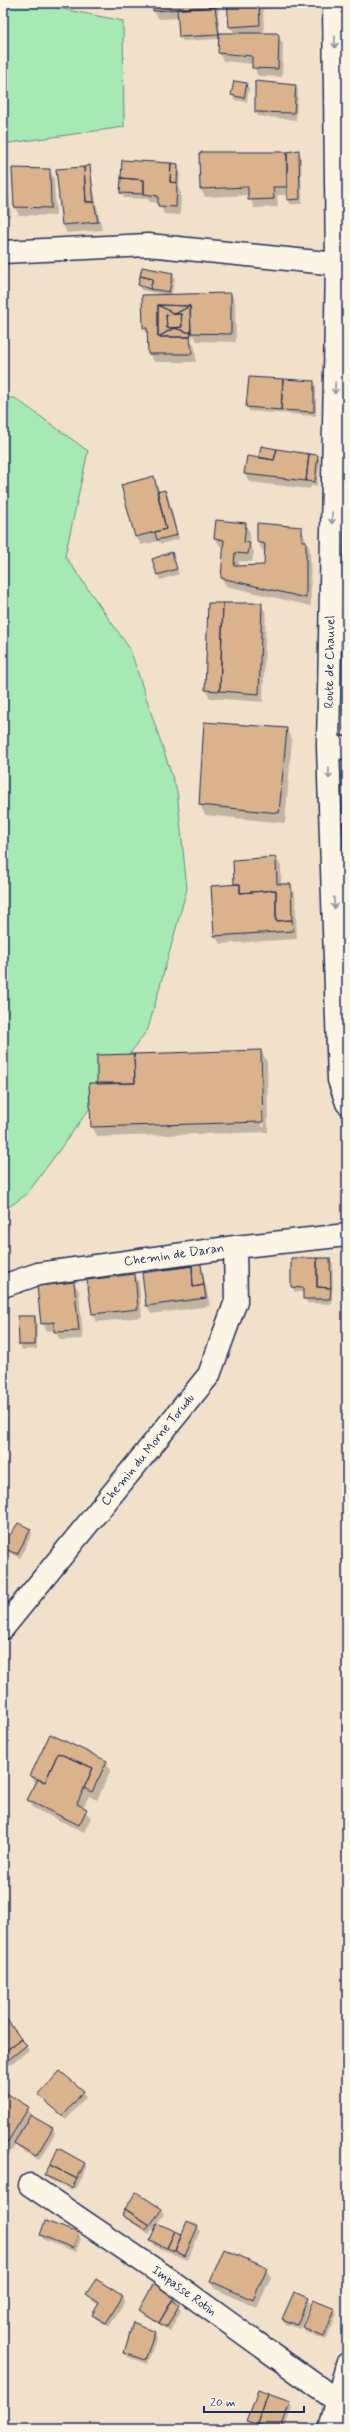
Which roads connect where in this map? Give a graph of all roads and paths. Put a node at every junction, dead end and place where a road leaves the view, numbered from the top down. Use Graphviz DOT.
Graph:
graph roads {
  1 [pos="334,3"];
  2 [pos="3,252"];
  3 [pos="342,265"];
  4 [pos="338,748"];
  5 [pos="343,1031"];
  6 [pos="347,1103"];
  7 [pos="347,1235"];
  8 [pos="234,1247"];
  9 [pos="3,1286"];
  10 [pos="3,1628"];
  11 [pos="30,2185"];
  12 [pos="347,2364"];
  13 [pos="336,2400"];
  14 [pos="330,2429"];
  1 -- 3 [label="street, Route de Chauvel, one-way"];
  2 -- 3 [label="street"];
  3 -- 4 [label="street, Route de Chauvel, one-way"];
  4 -- 5 [label="street, Route de Chauvel, one-way"];
  5 -- 6 [label="street, Route de Chauvel"];
  7 -- 8 [label="street, Chemin de Daran"];
  8 -- 9 [label="street, Chemin de Daran"];
  8 -- 10 [label="street, Chemin du Morne Torudu"];
  11 -- 13 [label="street, Impasse Rotin"];
  12 -- 13 [label="street"];
  13 -- 14 [label="street"];
}
